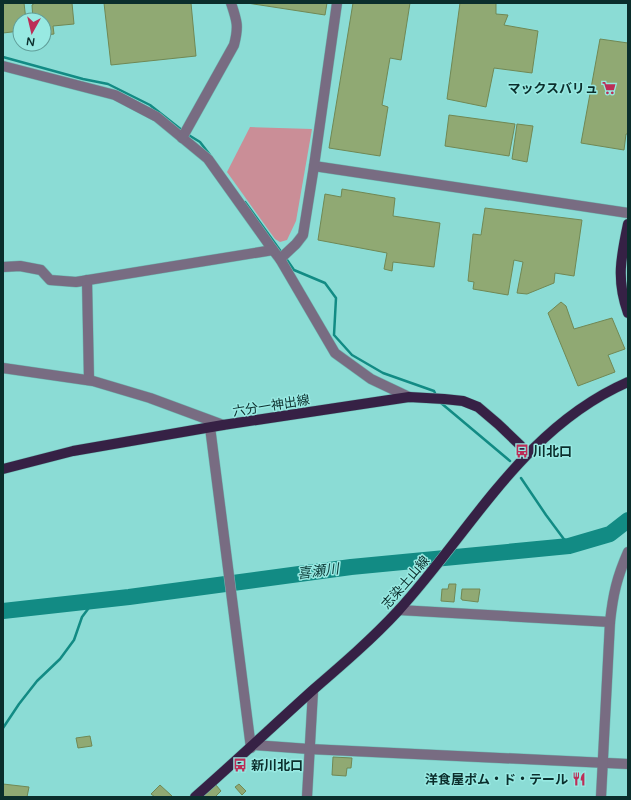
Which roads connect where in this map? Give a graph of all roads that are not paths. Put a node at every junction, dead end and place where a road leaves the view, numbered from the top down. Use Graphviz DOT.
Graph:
graph roads {
  1 [pos="231,3"];
  2 [pos="337,3"];
  3 [pos="3,66"];
  4 [pos="182,138"];
  5 [pos="314,166"];
  6 [pos="628,213"];
  7 [pos="628,224"];
  8 [pos="272,250"];
  9 [pos="280,259"];
  10 [pos="3,267"];
  11 [pos="87,280"];
  12 [pos="628,313"];
  13 [pos="3,368"];
  14 [pos="89,380"];
  15 [pos="628,382"];
  16 [pos="408,397"];
  17 [pos="223,425"];
  18 [pos="210,427"];
  19 [pos="527,454"];
  20 [pos="3,469"];
  21 [pos="628,552"];
  22 [pos="399,610"];
  23 [pos="610,622"];
  24 [pos="313,691"];
  25 [pos="252,746"];
  26 [pos="309,749"];
  27 [pos="602,763"];
  28 [pos="628,764"];
  29 [pos="195,797"];
  30 [pos="307,797"];
  31 [pos="600,797"];
  1 -- 4 [label="street"];
  2 -- 5 [label="street"];
  3 -- 4 [label="street"];
  4 -- 8 [label="street"];
  5 -- 6 [label="street"];
  5 -- 9 [label="street"];
  7 -- 12 [label="main road"];
  8 -- 9 [label="street"];
  8 -- 11 [label="street"];
  9 -- 16 [label="street"];
  10 -- 11 [label="street"];
  11 -- 14 [label="street"];
  13 -- 14 [label="street"];
  14 -- 17 [label="street"];
  15 -- 19 [label="main road, 志染土山線"];
  16 -- 17 [label="main road, 六分一神出線"];
  16 -- 19 [label="main road, 六分一神出線"];
  17 -- 18 [label="main road, 六分一神出線"];
  18 -- 20 [label="main road, 六分一神出線"];
  18 -- 25 [label="street"];
  19 -- 22 [label="main road, 志染土山線"];
  21 -- 23 [label="street"];
  22 -- 23 [label="street"];
  22 -- 24 [label="main road, 志染土山線"];
  23 -- 27 [label="street"];
  24 -- 25 [label="main road, 志染土山線"];
  24 -- 26 [label="street"];
  25 -- 26 [label="street"];
  25 -- 29 [label="main road, 志染土山線"];
  26 -- 27 [label="street"];
  26 -- 30 [label="street"];
  27 -- 28 [label="street"];
  27 -- 31 [label="street"];
}
